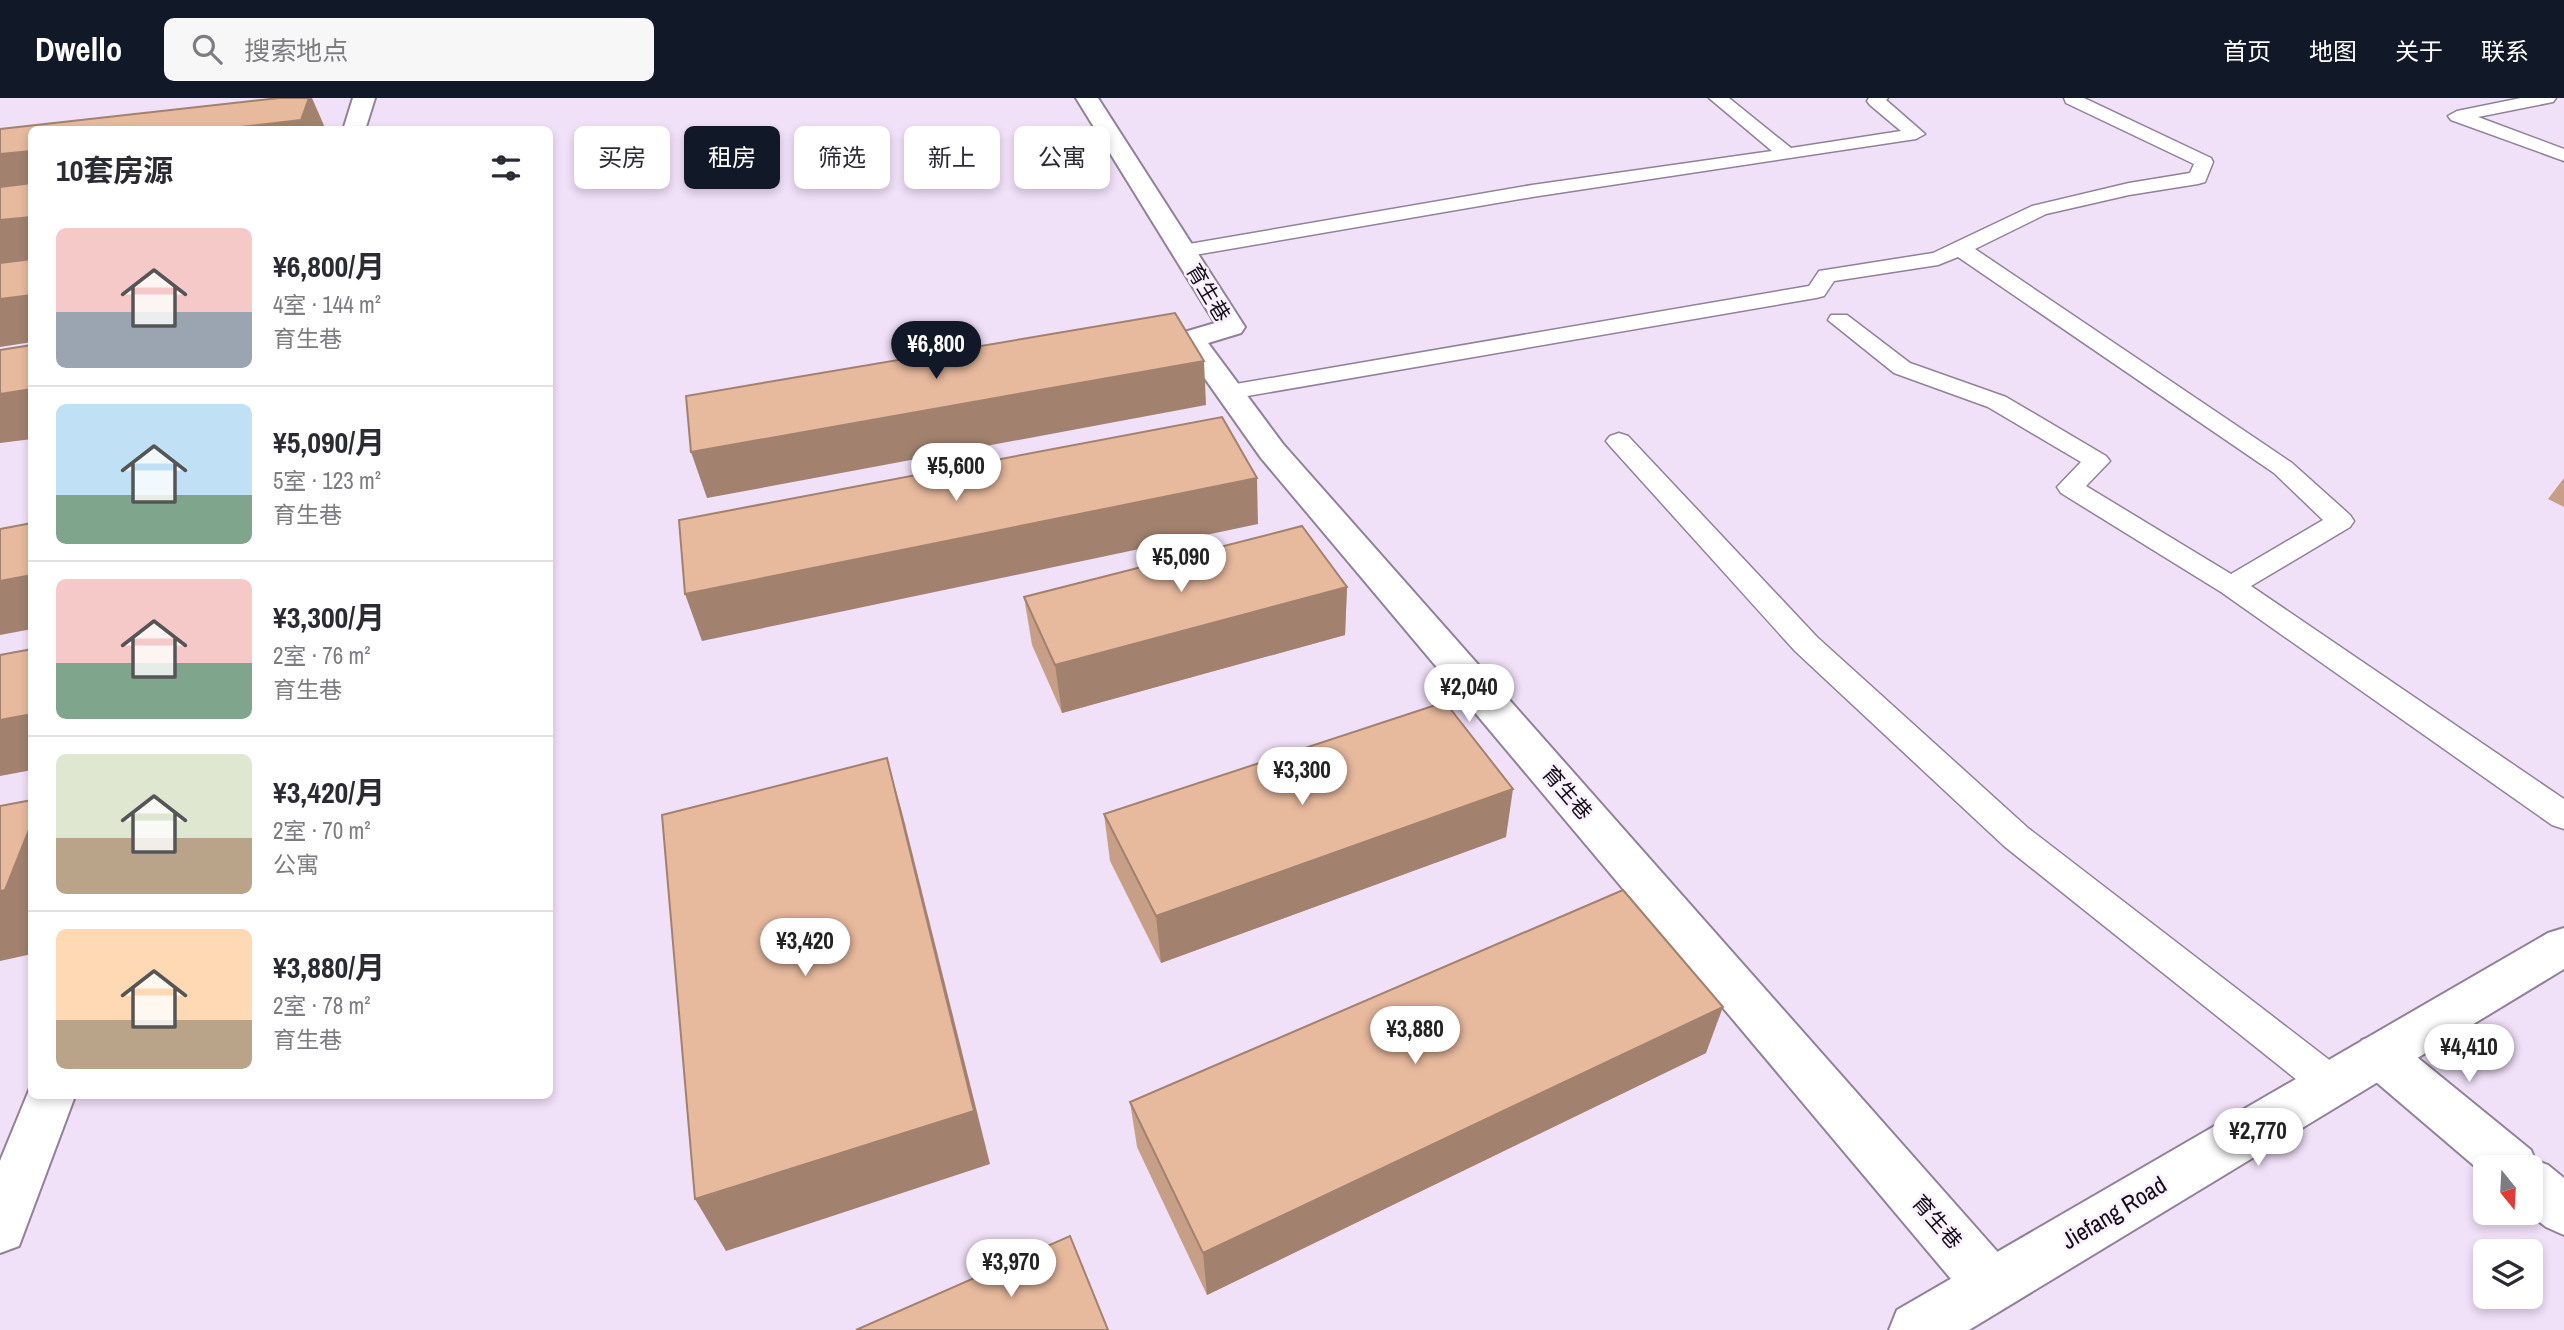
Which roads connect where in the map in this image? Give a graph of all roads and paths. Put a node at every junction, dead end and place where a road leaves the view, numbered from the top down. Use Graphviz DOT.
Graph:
graph roads {
  1 [pos="364,98"];
  2 [pos="1087,98"];
  3 [pos="1718,98"];
  4 [pos="1879,98"];
  5 [pos="2547,98"];
  6 [pos="2072,99"];
  7 [pos="355,126"];
  8 [pos="1787,154"];
  9 [pos="2564,155"];
  10 [pos="1959,248"];
  11 [pos="1183,251"];
  12 [pos="1839,320"];
  13 [pos="1230,392"];
  14 [pos="1619,441"];
  15 [pos="2231,586"];
  16 [pos="2564,816"];
  17 [pos="2564,946"];
  18 [pos="2379,1055"];
  19 [pos="2331,1084"];
  20 [pos="49,1099"];
  21 [pos="2499,1155"];
  22 [pos="2543,1193"];
  23 [pos="2564,1210"];
  24 [pos="0,1228"];
  25 [pos="1991,1285"];
  26 [pos="1917,1330"];
  1 -- 7 [label="street"];
  2 -- 11 [label="street, 育生巷"];
  3 -- 8 [label="lane"];
  4 -- 8 [label="lane"];
  5 -- 9 [label="lane"];
  6 -- 10 [label="lane"];
  8 -- 11 [label="lane"];
  10 -- 13 [label="lane"];
  10 -- 15 [label="lane"];
  11 -- 13 [label="street, 育生巷"];
  12 -- 15 [label="lane"];
  13 -- 25 [label="street, 育生巷"];
  14 -- 19 [label="lane"];
  15 -- 16 [label="lane"];
  17 -- 18 [label="street, Jiefang Road"];
  18 -- 19 [label="street, Jiefang Road"];
  18 -- 21 [label="street"];
  19 -- 25 [label="street, Jiefang Road"];
  20 -- 24 [label="street"];
  22 -- 23 [label="street"];
  25 -- 26 [label="street, Jiefang Road"];
}
